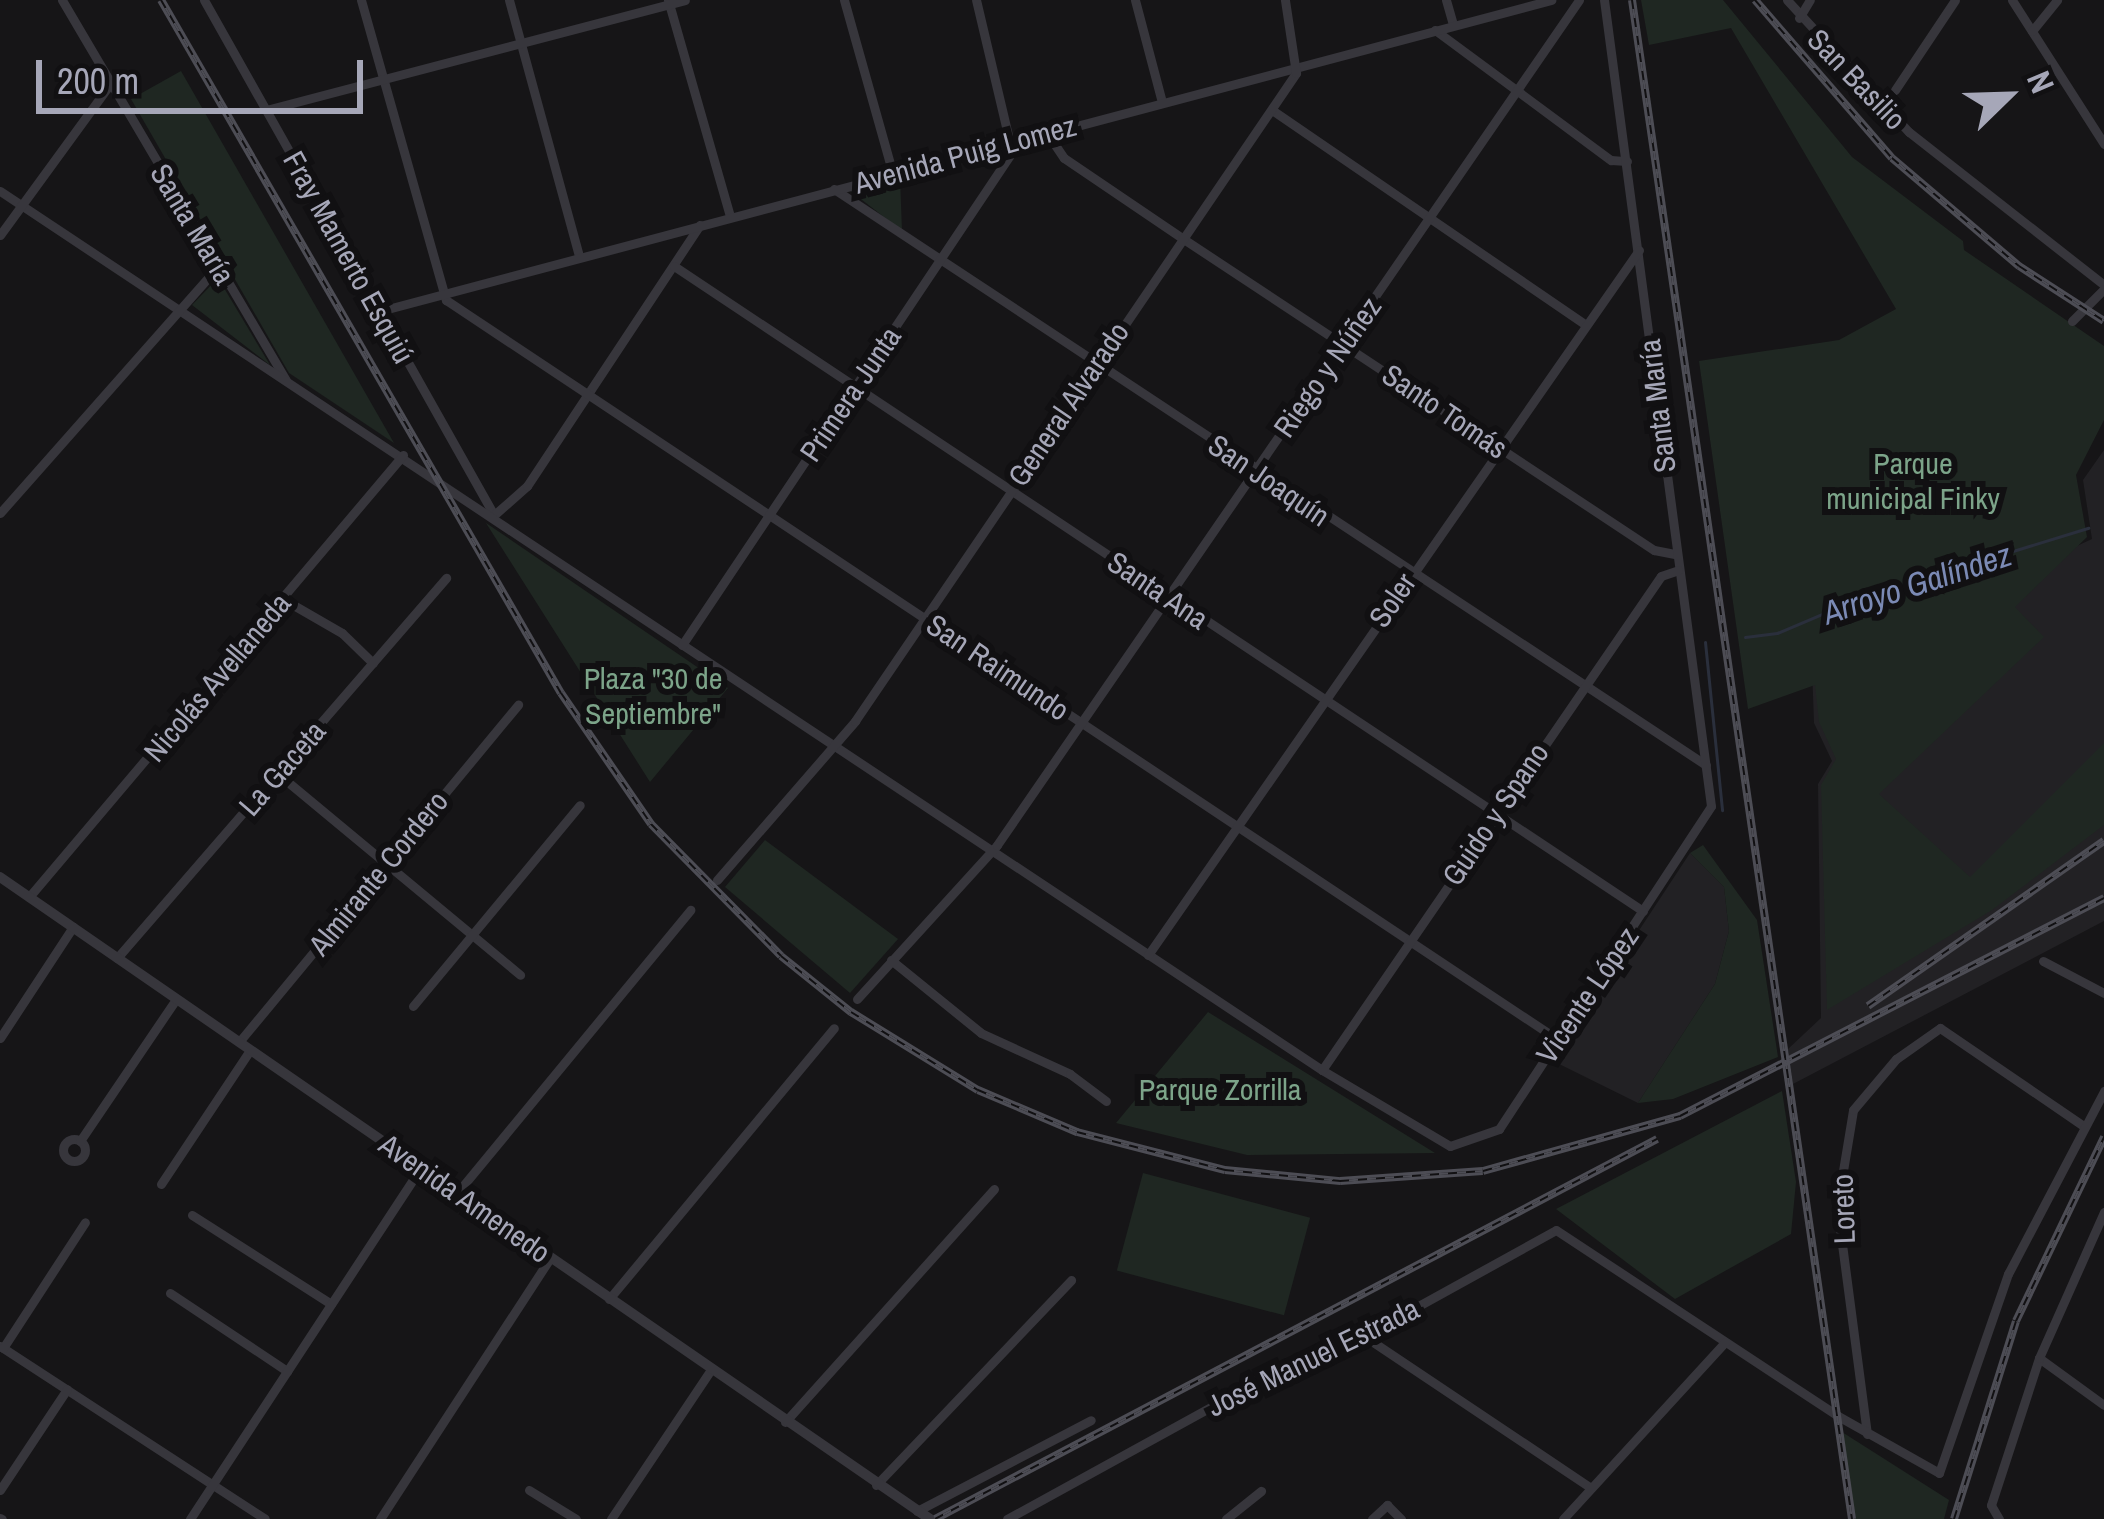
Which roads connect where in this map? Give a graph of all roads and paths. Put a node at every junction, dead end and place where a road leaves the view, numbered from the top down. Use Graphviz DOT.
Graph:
graph roads {
  1 [pos="62,0"];
  2 [pos="204,0"];
  3 [pos="361,0"];
  4 [pos="509,0"];
  5 [pos="685,0"];
  6 [pos="844,0"];
  7 [pos="976,0"];
  8 [pos="1136,0"];
  9 [pos="1285,0"];
  10 [pos="1446,0"];
  11 [pos="1553,0"];
  12 [pos="1579,0"];
  13 [pos="1604,0"];
  14 [pos="1786,0"];
  15 [pos="1810,0"];
  16 [pos="1955,0"];
  17 [pos="2012,0"];
  18 [pos="2057,0"];
  19 [pos="668,2"];
  20 [pos="1572,11"];
  21 [pos="1798,18"];
  22 [pos="1453,25"];
  23 [pos="1436,30"];
  24 [pos="2032,32"];
  25 [pos="520,43"];
  26 [pos="1299,64"];
  27 [pos="383,79"];
  28 [pos="110,84"];
  29 [pos="1895,90"];
  30 [pos="1516,91"];
  31 [pos="1162,102"];
  32 [pos="266,110"];
  33 [pos="1272,110"];
  34 [pos="1047,133"];
  35 [pos="1015,142"];
  36 [pos="2104,144"];
  37 [pos="1627,161"];
  38 [pos="892,174"];
  39 [pos="834,189"];
  40 [pos="0,191"];
  41 [pos="23,207"];
  42 [pos="730,216"];
  43 [pos="1430,220"];
  44 [pos="700,225"];
  45 [pos="0,235"];
  46 [pos="1182,238"];
  47 [pos="1639,250"];
  48 [pos="579,256"];
  49 [pos="938,262"];
  50 [pos="674,266"];
  51 [pos="218,267"];
  52 [pos="2104,287"];
  53 [pos="441,294"];
  54 [pos="177,308"];
  55 [pos="380,311"];
  56 [pos="2072,321"];
  57 [pos="1582,323"];
  58 [pos="1343,343"];
  59 [pos="1095,364"];
  60 [pos="289,385"];
  61 [pos="854,390"];
  62 [pos="588,392"];
  63 [pos="1497,446"];
  64 [pos="403,455"];
  65 [pos="1255,470"];
  66 [pos="1010,490"];
  67 [pos="0,513"];
  68 [pos="770,513"];
  69 [pos="494,515"];
  70 [pos="1675,554"];
  71 [pos="1678,570"];
  72 [pos="1410,573"];
  73 [pos="446,578"];
  74 [pos="1168,596"];
  75 [pos="284,599"];
  76 [pos="923,617"];
  77 [pos="682,645"];
  78 [pos="373,662"];
  79 [pos="1583,686"];
  80 [pos="1324,701"];
  81 [pos="518,705"];
  82 [pos="1082,724"];
  83 [pos="834,742"];
  84 [pos="1706,765"];
  85 [pos="277,773"];
  86 [pos="580,805"];
  87 [pos="1497,812"];
  88 [pos="1710,812"];
  89 [pos="1235,826"];
  90 [pos="991,851"];
  91 [pos="385,863"];
  92 [pos="0,877"];
  93 [pos="717,880"];
  94 [pos="29,897"];
  95 [pos="690,910"];
  96 [pos="1643,911"];
  97 [pos="73,927"];
  98 [pos="472,935"];
  99 [pos="1410,940"];
  100 [pos="1148,955"];
  101 [pos="117,958"];
  102 [pos="891,960"];
  103 [pos="2043,961"];
  104 [pos="520,975"];
  105 [pos="2104,993"];
  106 [pos="176,999"];
  107 [pos="857,999"];
  108 [pos="413,1006"];
  109 [pos="834,1028"];
  110 [pos="0,1038"];
  111 [pos="1557,1039"];
  112 [pos="245,1046"];
  113 [pos="1322,1070"];
  114 [pos="2104,1091"];
  115 [pos="1106,1101"];
  116 [pos="2082,1125"];
  117 [pos="80,1141"];
  118 [pos="421,1168"];
  119 [pos="160,1184"];
  120 [pos="994,1189"];
  121 [pos="457,1193"];
  122 [pos="192,1215"];
  123 [pos="2102,1221"];
  124 [pos="85,1222"];
  125 [pos="550,1258"];
  126 [pos="1071,1280"];
  127 [pos="170,1293"];
  128 [pos="609,1299"];
  129 [pos="331,1304"];
  130 [pos="1364,1336"];
  131 [pos="1725,1342"];
  132 [pos="2,1347"];
  133 [pos="2038,1358"];
  134 [pos="710,1370"];
  135 [pos="287,1371"];
  136 [pos="68,1389"];
  137 [pos="2104,1405"];
  138 [pos="1091,1420"];
  139 [pos="785,1422"];
  140 [pos="1867,1434"];
  141 [pos="214,1482"];
  142 [pos="876,1484"];
  143 [pos="1591,1489"];
  144 [pos="0,1490"];
  145 [pos="529,1490"];
  146 [pos="1261,1492"];
  147 [pos="917,1511"];
  148 [pos="1995,1516"];
  149 [pos="190,1519"];
  150 [pos="266,1519"];
  151 [pos="380,1519"];
  152 [pos="576,1519"];
  153 [pos="611,1519"];
  154 [pos="930,1519"];
  155 [pos="1007,1519"];
  156 [pos="1226,1519"];
  157 [pos="1372,1519"];
  158 [pos="1401,1519"];
  159 [pos="1563,1519"];
  1 -- 28 [label="street, Santa María"];
  2 -- 32 [label="street, Fray Mamerto Esquiú"];
  3 -- 27 [label="street"];
  4 -- 25 [label="street"];
  5 -- 19 [label="street"];
  6 -- 38 [label="street"];
  7 -- 35 [label="street"];
  8 -- 31 [label="street"];
  9 -- 26 [label="street"];
  10 -- 22 [label="street"];
  11 -- 20 [label="street, Avenida Puig Lomez"];
  11 -- 22 [label="street, Avenida Puig Lomez"];
  12 -- 20 [label="street, Riego y Núñez"];
  13 -- 37 [label="street, Santa María"];
  14 -- 21 [label="street, San Basilio"];
  15 -- 21 [label="street"];
  16 -- 29 [label="street"];
  17 -- 24 [label="street"];
  18 -- 24 [label="street"];
  19 -- 25 [label="street"];
  19 -- 42 [label="street"];
  20 -- 30 [label="street, Riego y Núñez"];
  21 -- 52 [label="street, San Basilio"];
  22 -- 23 [label="street, Avenida Puig Lomez"];
  23 -- 26 [label="street, Avenida Puig Lomez"];
  23 -- 30 [label="street"];
  24 -- 36 [label="street"];
  25 -- 27 [label="street"];
  25 -- 48 [label="street"];
  26 -- 31 [label="street, Avenida Puig Lomez"];
  26 -- 33 [label="street, General Alvarado"];
  27 -- 32 [label="street"];
  27 -- 53 [label="street"];
  28 -- 41 [label="street"];
  28 -- 51 [label="street, Santa María"];
  30 -- 37 [label="street"];
  30 -- 43 [label="street, Riego y Núñez"];
  31 -- 34 [label="street, Avenida Puig Lomez"];
  32 -- 55 [label="street, Fray Mamerto Esquiú"];
  33 -- 43 [label="street"];
  33 -- 46 [label="street, General Alvarado"];
  34 -- 35 [label="street, Avenida Puig Lomez"];
  34 -- 46 [label="street, Santo Tomás"];
  35 -- 38 [label="street, Avenida Puig Lomez"];
  35 -- 49 [label="street, Primera Junta"];
  37 -- 47 [label="street, Santa María"];
  38 -- 39 [label="street, Avenida Puig Lomez"];
  39 -- 42 [label="street, Avenida Puig Lomez"];
  39 -- 49 [label="street, San Joaquín"];
  40 -- 41 [label="street"];
  41 -- 45 [label="street"];
  41 -- 54 [label="street"];
  42 -- 44 [label="street, Avenida Puig Lomez"];
  43 -- 57 [label="street"];
  43 -- 58 [label="street, Riego y Núñez"];
  44 -- 48 [label="street, Avenida Puig Lomez"];
  44 -- 50 [label="street"];
  46 -- 58 [label="street, Santo Tomás"];
  46 -- 59 [label="street, General Alvarado"];
  47 -- 57 [label="street, Soler"];
  47 -- 70 [label="street, Santa María"];
  48 -- 53 [label="street, Avenida Puig Lomez"];
  49 -- 59 [label="street, San Joaquín"];
  49 -- 61 [label="street, Primera Junta"];
  50 -- 61 [label="street, Santa Ana"];
  50 -- 62 [label="street"];
  51 -- 54 [label="street"];
  51 -- 60 [label="street, Santa María"];
  52 -- 56 [label="street"];
  53 -- 55 [label="street, Avenida Puig Lomez"];
  53 -- 62 [label="street, San Raimundo"];
  54 -- 60 [label="street"];
  54 -- 67 [label="street"];
  55 -- 69 [label="street, Fray Mamerto Esquiú"];
  57 -- 63 [label="street, Soler"];
  58 -- 63 [label="street, Santo Tomás"];
  58 -- 65 [label="street, Riego y Núñez"];
  59 -- 65 [label="street, San Joaquín"];
  59 -- 66 [label="street, General Alvarado"];
  60 -- 64 [label="street"];
  61 -- 66 [label="street, Santa Ana"];
  61 -- 68 [label="street, Primera Junta"];
  62 -- 68 [label="street, San Raimundo"];
  62 -- 69 [label="street"];
  63 -- 70 [label="street, Santo Tomás"];
  63 -- 72 [label="street, Soler"];
  64 -- 69 [label="street"];
  64 -- 75 [label="street, Nicolás Avellaneda"];
  65 -- 72 [label="street, San Joaquín"];
  65 -- 74 [label="street, Riego y Núñez"];
  66 -- 74 [label="street, Santa Ana"];
  66 -- 76 [label="street, General Alvarado"];
  68 -- 76 [label="street, San Raimundo"];
  68 -- 77 [label="street, Primera Junta"];
  69 -- 77 [label="street"];
  70 -- 71 [label="street, Santa María"];
  71 -- 79 [label="street, Guido y Spano"];
  71 -- 84 [label="street, Santa María"];
  72 -- 79 [label="street, San Joaquín"];
  72 -- 80 [label="street, Soler"];
  73 -- 78 [label="street, La Gaceta"];
  74 -- 80 [label="street, Santa Ana"];
  74 -- 82 [label="street, Riego y Núñez"];
  75 -- 78 [label="street"];
  75 -- 94 [label="street, Nicolás Avellaneda"];
  76 -- 82 [label="street, San Raimundo"];
  76 -- 83 [label="street, General Alvarado"];
  77 -- 83 [label="street"];
  78 -- 85 [label="street, La Gaceta"];
  79 -- 84 [label="street, San Joaquín"];
  79 -- 87 [label="street, Guido y Spano"];
  80 -- 87 [label="street, Santa Ana"];
  80 -- 89 [label="street, Soler"];
  81 -- 91 [label="street, Almirante Cordero"];
  82 -- 89 [label="street, San Raimundo"];
  82 -- 90 [label="street, Riego y Núñez"];
  83 -- 90 [label="street"];
  83 -- 93 [label="street, General Alvarado"];
  84 -- 88 [label="street, Santa María"];
  85 -- 91 [label="street"];
  85 -- 101 [label="street, La Gaceta"];
  86 -- 98 [label="street"];
  87 -- 96 [label="street, Santa Ana"];
  87 -- 99 [label="street, Guido y Spano"];
  88 -- 96 [label="street, Vicente López"];
  89 -- 99 [label="street, San Raimundo"];
  89 -- 100 [label="street, Soler"];
  90 -- 100 [label="street"];
  90 -- 102 [label="street, Riego y Núñez"];
  91 -- 98 [label="street"];
  91 -- 112 [label="street, Almirante Cordero"];
  92 -- 94 [label="street, Avenida Amenedo"];
  94 -- 97 [label="street, Avenida Amenedo"];
  95 -- 121 [label="street"];
  96 -- 111 [label="street, Vicente López"];
  97 -- 101 [label="street, Avenida Amenedo"];
  97 -- 110 [label="street"];
  98 -- 104 [label="street"];
  98 -- 108 [label="street"];
  99 -- 111 [label="street, San Raimundo"];
  99 -- 113 [label="street, Guido y Spano"];
  100 -- 113 [label="street"];
  101 -- 106 [label="street, Avenida Amenedo"];
  102 -- 107 [label="street, Riego y Núñez"];
  102 -- 115 [label="street"];
  103 -- 105 [label="street"];
  106 -- 112 [label="street, Avenida Amenedo"];
  106 -- 117 [label="street"];
  109 -- 128 [label="street"];
  111 -- 113 [label="street, Vicente López"];
  112 -- 118 [label="street, Avenida Amenedo"];
  112 -- 119 [label="street, Almirante Cordero"];
  114 -- 116 [label="street"];
  116 -- 140 [label="street"];
  116 -- 140 [label="street, Loreto"];
  118 -- 121 [label="street, Avenida Amenedo"];
  118 -- 129 [label="street"];
  120 -- 139 [label="street"];
  121 -- 125 [label="street, Avenida Amenedo"];
  122 -- 129 [label="street"];
  123 -- 133 [label="street"];
  124 -- 132 [label="street"];
  125 -- 128 [label="street, Avenida Amenedo"];
  125 -- 151 [label="street"];
  126 -- 142 [label="street"];
  127 -- 135 [label="street"];
  128 -- 134 [label="street, Avenida Amenedo"];
  129 -- 135 [label="street"];
  130 -- 131 [label="street, José Manuel Estrada"];
  130 -- 143 [label="street"];
  130 -- 155 [label="street, José Manuel Estrada"];
  131 -- 140 [label="street"];
  131 -- 143 [label="street"];
  132 -- 136 [label="street"];
  133 -- 137 [label="street"];
  133 -- 148 [label="street"];
  134 -- 139 [label="street, Avenida Amenedo"];
  134 -- 153 [label="street"];
  135 -- 141 [label="street"];
  136 -- 141 [label="street"];
  136 -- 144 [label="street"];
  138 -- 147 [label="street"];
  139 -- 142 [label="street, Avenida Amenedo"];
  141 -- 149 [label="street"];
  141 -- 150 [label="street"];
  142 -- 147 [label="street, Avenida Amenedo"];
  143 -- 159 [label="street"];
  145 -- 152 [label="street"];
  146 -- 156 [label="street"];
  147 -- 154 [label="street, Avenida Amenedo"];
  157 -- 158 [label="street"];
}
